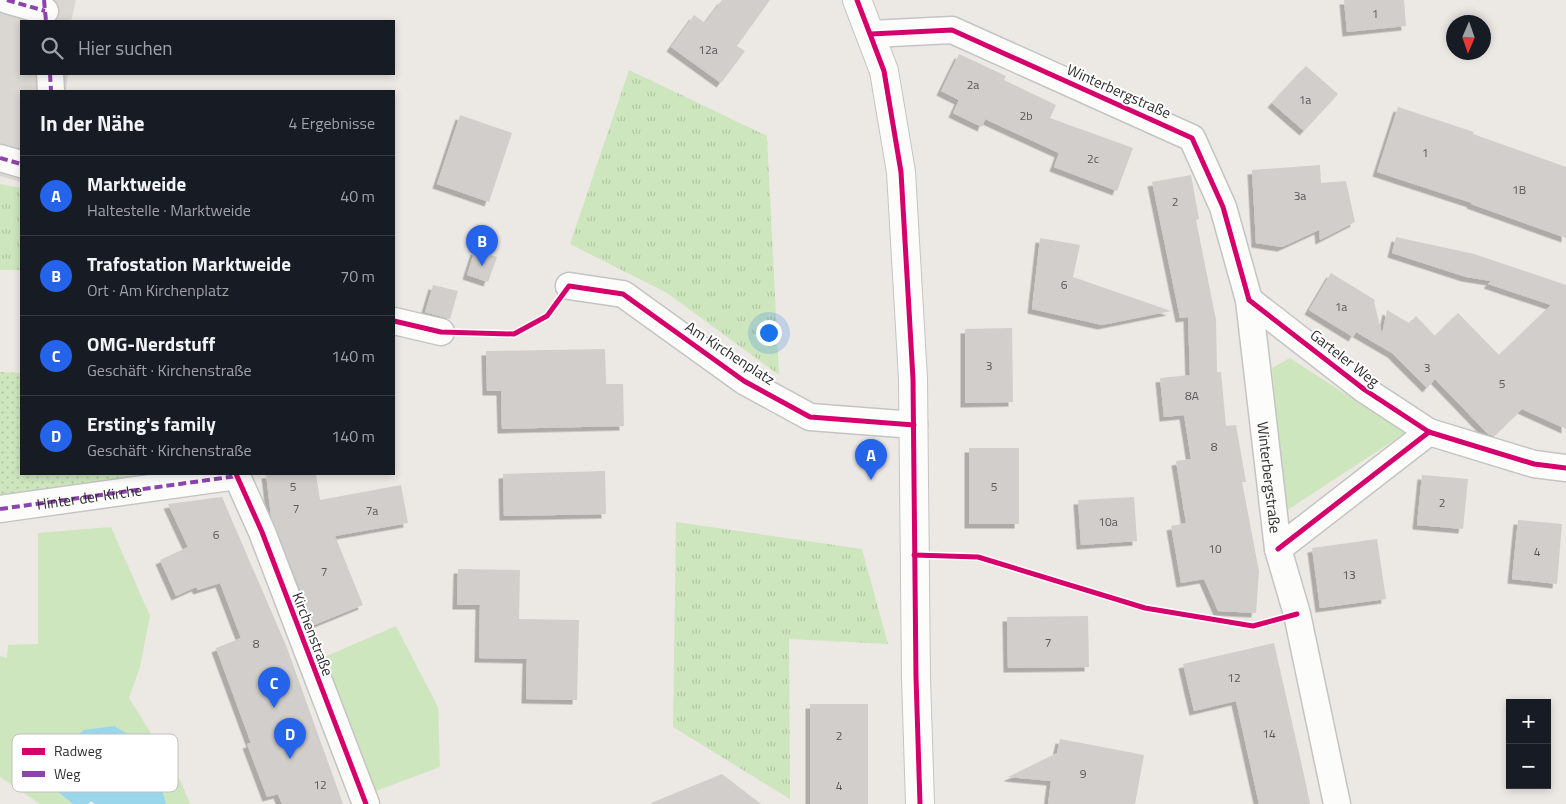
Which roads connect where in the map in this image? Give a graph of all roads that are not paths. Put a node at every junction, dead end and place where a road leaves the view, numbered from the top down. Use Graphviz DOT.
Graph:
graph roads {
  1 [pos="7,0"];
  2 [pos="857,0"];
  3 [pos="45,11"];
  4 [pos="872,34"];
  5 [pos="50,75"];
  6 [pos="51,90"];
  7 [pos="0,158"];
  8 [pos="20,164"];
  9 [pos="569,286"];
  10 [pos="1248,300"];
  11 [pos="395,320"];
  12 [pos="442,332"];
  13 [pos="914,425"];
  14 [pos="1430,432"];
  15 [pos="1566,468"];
  16 [pos="237,475"];
  17 [pos="0,509"];
  18 [pos="1278,549"];
  19 [pos="366,804"];
  20 [pos="920,804"];
  21 [pos="1337,804"];
  1 -- 3 [label="street"];
  2 -- 4 [label="street"];
  4 -- 10 [label="street, Winterbergstraße"];
  4 -- 13 [label="street"];
  5 -- 6 [label="street"];
  7 -- 8 [label="street"];
  9 -- 13 [label="street, Am Kirchenplatz"];
  10 -- 14 [label="street, Garteler Weg"];
  10 -- 18 [label="street, Winterbergstraße"];
  11 -- 12 [label="street"];
  13 -- 20 [label="street"];
  14 -- 15 [label="street, Garteler Weg"];
  14 -- 18 [label="street"];
  16 -- 17 [label="street, Hinter der Kirche"];
  16 -- 19 [label="street, Kirchenstraße"];
  18 -- 21 [label="street, Winterbergstraße"];
}
